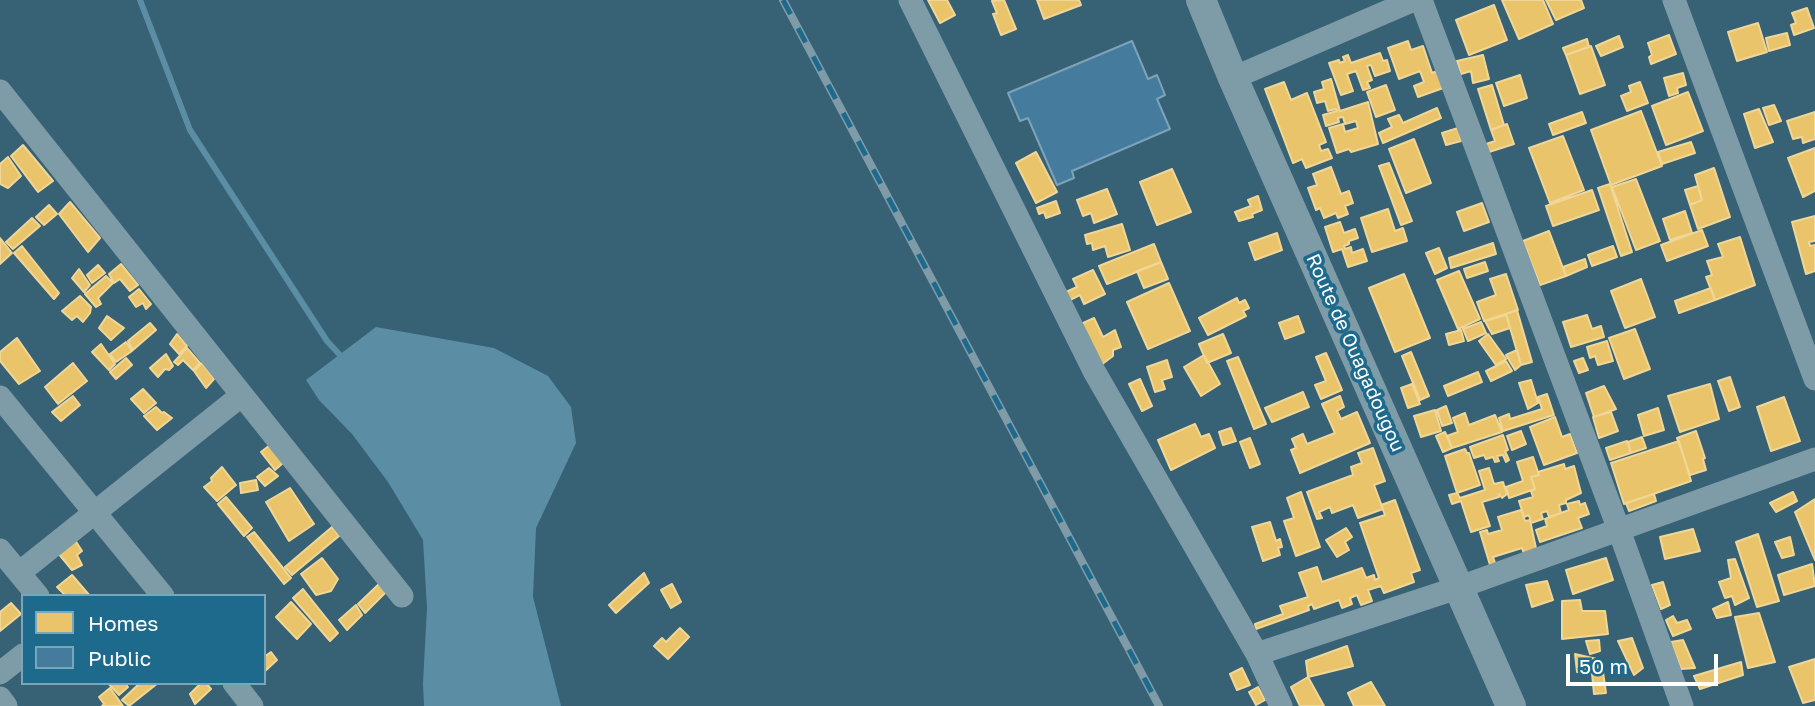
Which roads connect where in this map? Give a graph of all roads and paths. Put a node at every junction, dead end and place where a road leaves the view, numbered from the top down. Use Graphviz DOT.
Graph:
graph roads {
  1 [pos="911,0"];
  2 [pos="1200,0"];
  3 [pos="1414,0"];
  4 [pos="1421,0"];
  5 [pos="1674,0"];
  6 [pos="1233,78"];
  7 [pos="0,91"];
  8 [pos="1815,379"];
  9 [pos="242,395"];
  10 [pos="0,397"];
  11 [pos="1815,459"];
  12 [pos="95,513"];
  13 [pos="1619,530"];
  14 [pos="0,550"];
  15 [pos="19,573"];
  16 [pos="1460,587"];
  17 [pos="36,594"];
  18 [pos="161,594"];
  19 [pos="402,596"];
  20 [pos="1257,654"];
  21 [pos="21,657"];
  22 [pos="0,673"];
  23 [pos="236,685"];
  24 [pos="0,698"];
  25 [pos="6,706"];
  26 [pos="252,706"];
  27 [pos="1281,706"];
  28 [pos="1511,706"];
  29 [pos="1682,706"];
  1 -- 20 [label="street"];
  2 -- 6 [label="street, Route de Ouagadougou"];
  3 -- 6 [label="street"];
  4 -- 13 [label="street"];
  5 -- 8 [label="street"];
  6 -- 16 [label="street, Route de Ouagadougou"];
  7 -- 9 [label="street"];
  9 -- 12 [label="street"];
  9 -- 19 [label="street"];
  10 -- 12 [label="street"];
  11 -- 13 [label="street"];
  12 -- 15 [label="street"];
  12 -- 18 [label="street"];
  13 -- 16 [label="street"];
  13 -- 29 [label="street"];
  14 -- 15 [label="street"];
  15 -- 17 [label="street"];
  16 -- 20 [label="street"];
  16 -- 28 [label="street, Route de Ouagadougou"];
  20 -- 27 [label="street"];
  21 -- 22 [label="street"];
  23 -- 26 [label="street"];
  24 -- 25 [label="street"];
}
